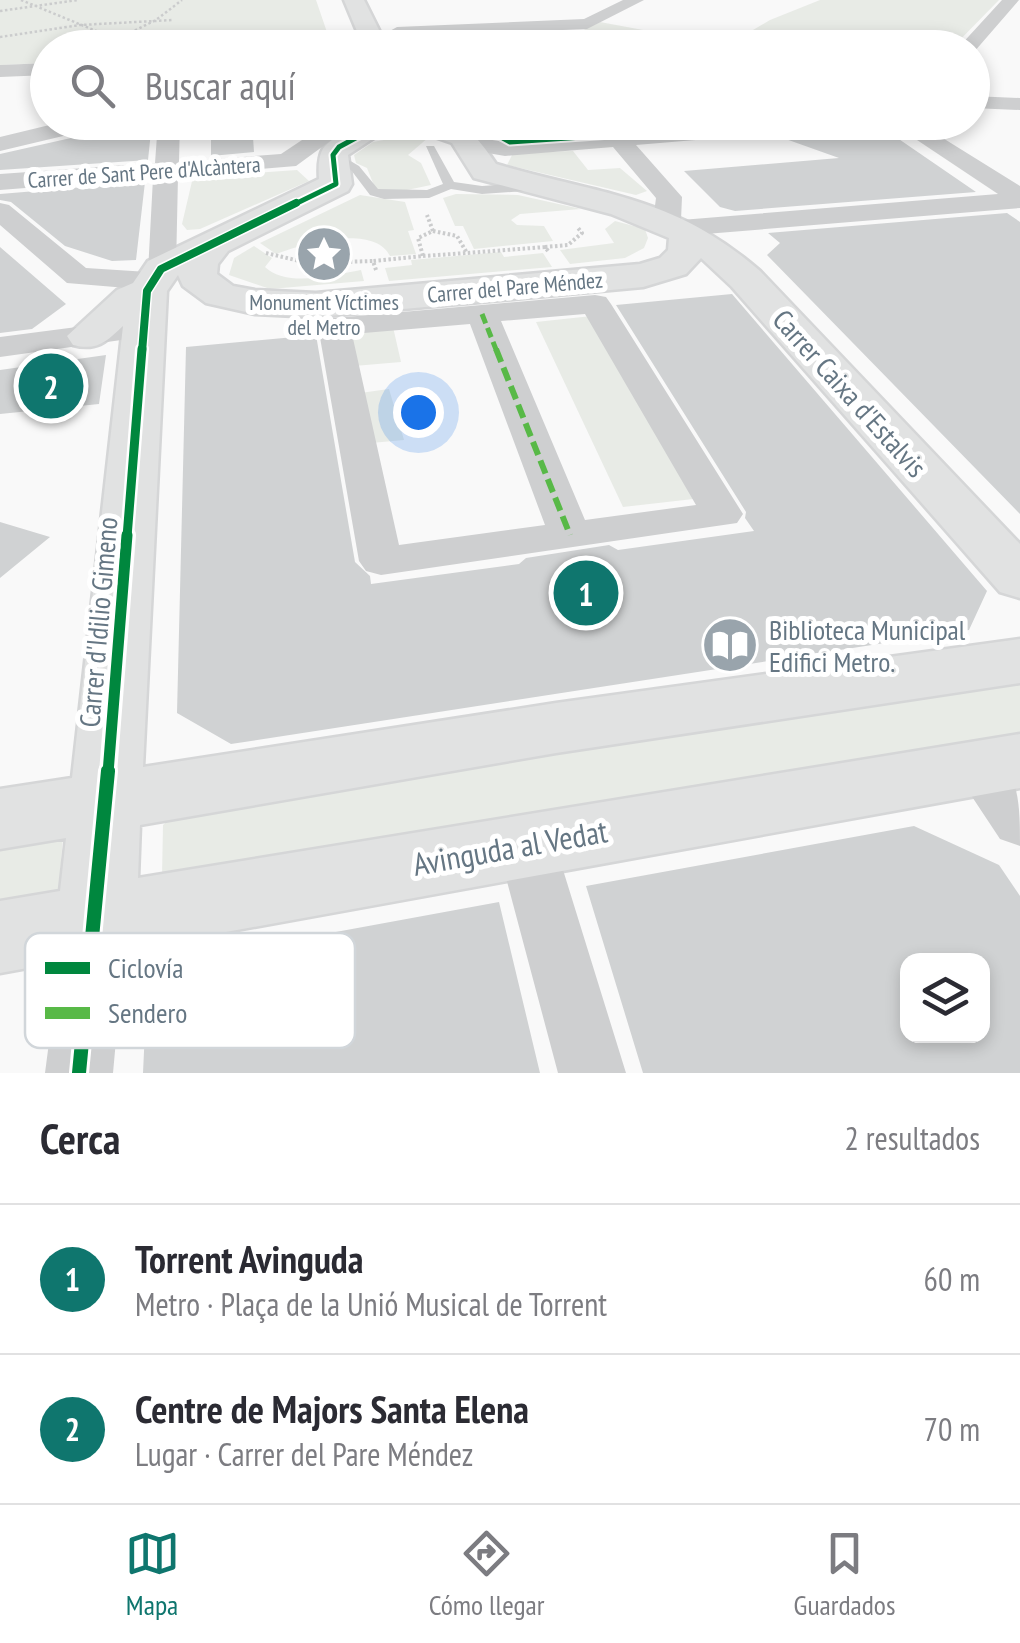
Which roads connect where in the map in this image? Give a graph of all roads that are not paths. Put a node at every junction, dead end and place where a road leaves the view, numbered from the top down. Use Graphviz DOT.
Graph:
graph roads {
  1 [pos="354,0"];
  2 [pos="624,0"];
  3 [pos="1012,0"];
  4 [pos="635,1"];
  5 [pos="368,30"];
  6 [pos="494,30"];
  7 [pos="984,30"];
  8 [pos="30,69"];
  9 [pos="0,71"];
  10 [pos="990,103"];
  11 [pos="1020,104"];
  12 [pos="30,137"];
  13 [pos="168,140"];
  14 [pos="447,140"];
  15 [pos="454,140"];
  16 [pos="486,140"];
  17 [pos="560,140"];
  18 [pos="619,140"];
  19 [pos="930,140"];
  20 [pos="341,142"];
  21 [pos="0,144"];
  22 [pos="166,172"];
  23 [pos="0,182"];
  24 [pos="450,185"];
  25 [pos="540,186"];
  26 [pos="1020,199"];
  27 [pos="0,211"];
  28 [pos="679,227"];
  29 [pos="218,240"];
  30 [pos="164,303"];
  31 [pos="316,305"];
  32 [pos="482,314"];
  33 [pos="88,336"];
  34 [pos="0,347"];
  35 [pos="570,535"];
  36 [pos="1020,579"];
  37 [pos="1020,661"];
  38 [pos="1007,784"];
  39 [pos="104,803"];
  40 [pos="0,819"];
  41 [pos="526,844"];
  42 [pos="96,920"];
  43 [pos="95,933"];
  44 [pos="0,936"];
  45 [pos="82,1048"];
  46 [pos="79,1073"];
  47 [pos="592,1073"];
  1 -- 5 [label="street"];
  2 -- 4 [label="street"];
  3 -- 7 [label="street"];
  4 -- 6 [label="street"];
  8 -- 9 [label="street"];
  10 -- 11 [label="street"];
  12 -- 21 [label="street"];
  13 -- 22 [label="street"];
  14 -- 24 [label="lane"];
  15 -- 25 [label="street, Carrer Caixa d'Estalvis"];
  16 -- 17 [label="street"];
  18 -- 28 [label="street, Carrer Caixa d'Estalvis"];
  19 -- 26 [label="street"];
  20 -- 22 [label="street, Carrer de Sant Pere d'Alcàntera"];
  20 -- 24 [label="lane"];
  20 -- 29 [label="street"];
  22 -- 23 [label="street, Carrer de Sant Pere d'Alcàntera"];
  22 -- 30 [label="street"];
  24 -- 25 [label="lane"];
  25 -- 28 [label="street, Carrer Caixa d'Estalvis"];
  26 -- 28 [label="street"];
  27 -- 30 [label="street"];
  28 -- 31 [label="street, Carrer del Pare Méndez"];
  28 -- 36 [label="street, Carrer Caixa d'Estalvis"];
  29 -- 30 [label="street"];
  29 -- 31 [label="street, Carrer del Pare Méndez"];
  30 -- 31 [label="street, Carrer del Pare Méndez"];
  30 -- 33 [label="street"];
  30 -- 39 [label="street, Carrer d'Idilio Gimeno"];
  32 -- 35 [label="street"];
  32 -- 35 [label="street"];
  32 -- 35 [label="street"];
  33 -- 34 [label="street"];
  37 -- 39 [label="street"];
  38 -- 41 [label="street, Avinguda al Vedat"];
  39 -- 40 [label="street"];
  39 -- 42 [label="street, Carrer d'Idilio Gimeno"];
  41 -- 42 [label="street, Avinguda al Vedat"];
  41 -- 47 [label="street"];
  42 -- 43 [label="street"];
  42 -- 44 [label="street, Avinguda al Vedat"];
  45 -- 46 [label="street"];
}
